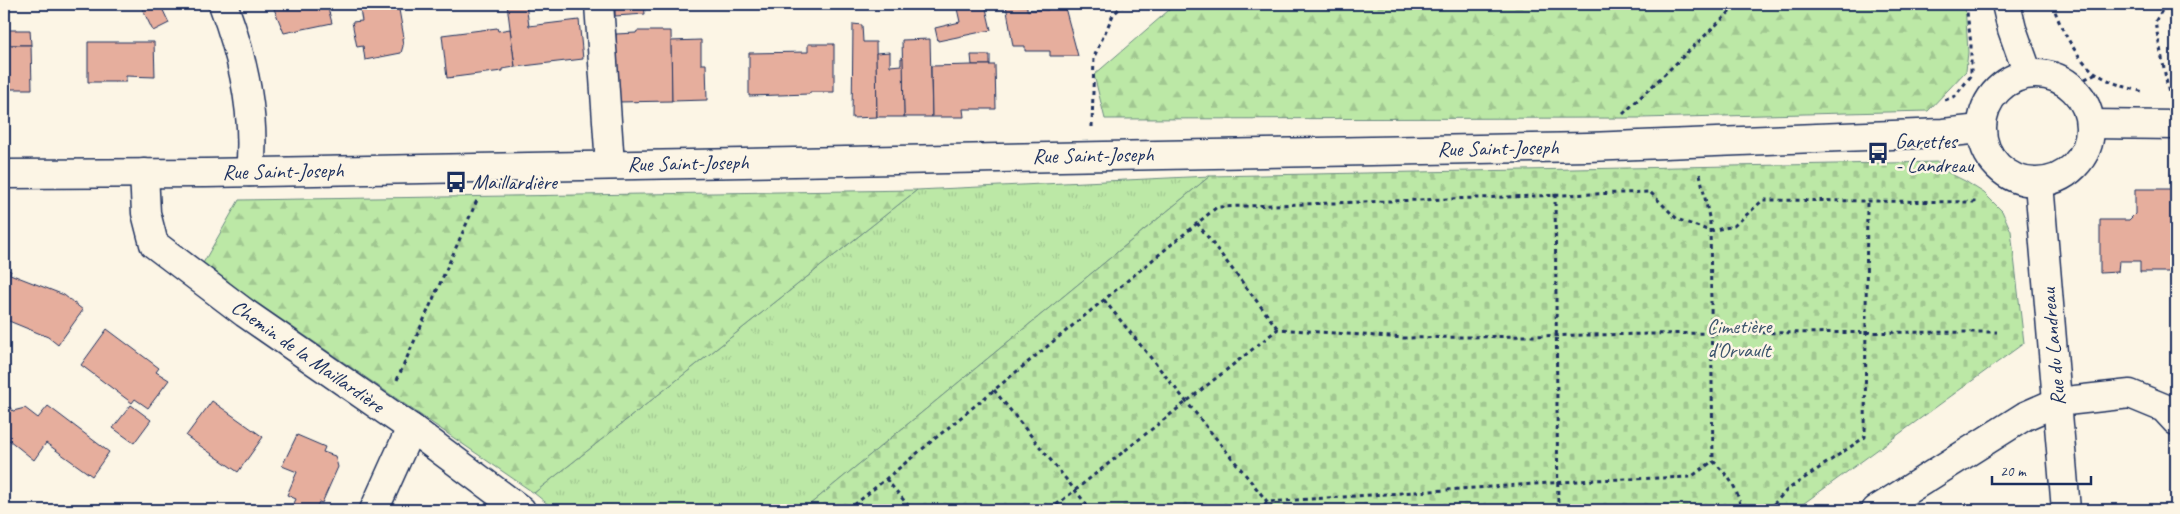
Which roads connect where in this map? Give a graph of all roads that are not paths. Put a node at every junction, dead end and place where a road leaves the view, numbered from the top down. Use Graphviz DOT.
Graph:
graph roads {
  1 [pos="223,4"];
  2 [pos="599,4"];
  3 [pos="2006,4"];
  4 [pos="2028,74"];
  5 [pos="2091,124"];
  6 [pos="2176,124"];
  7 [pos="1980,129"];
  8 [pos="610,164"];
  9 [pos="250,172"];
  10 [pos="144,173"];
  11 [pos="4,174"];
  12 [pos="2039,183"];
  13 [pos="2057,402"];
  14 [pos="2176,421"];
  15 [pos="411,428"];
  16 [pos="374,510"];
  17 [pos="521,510"];
  18 [pos="1876,510"];
  19 [pos="2066,510"];
  1 -- 9 [label="main road"];
  2 -- 8 [label="main road"];
  3 -- 4 [label="main road"];
  4 -- 5 [label="main road"];
  4 -- 7 [label="main road"];
  5 -- 6 [label="main road"];
  5 -- 12 [label="main road"];
  7 -- 8 [label="main road, Rue Saint-Joseph"];
  7 -- 12 [label="main road"];
  8 -- 9 [label="main road, Rue Saint-Joseph"];
  9 -- 10 [label="main road, Rue Saint-Joseph"];
  10 -- 11 [label="main road, Rue Saint-Joseph"];
  10 -- 15 [label="main road, Chemin de la Maillardière"];
  12 -- 13 [label="main road, Rue du Landreau"];
  13 -- 14 [label="main road"];
  13 -- 18 [label="main road"];
  13 -- 19 [label="main road, Rue du Landreau"];
  15 -- 16 [label="main road"];
  15 -- 17 [label="main road, Chemin de la Maillardière"];
}
